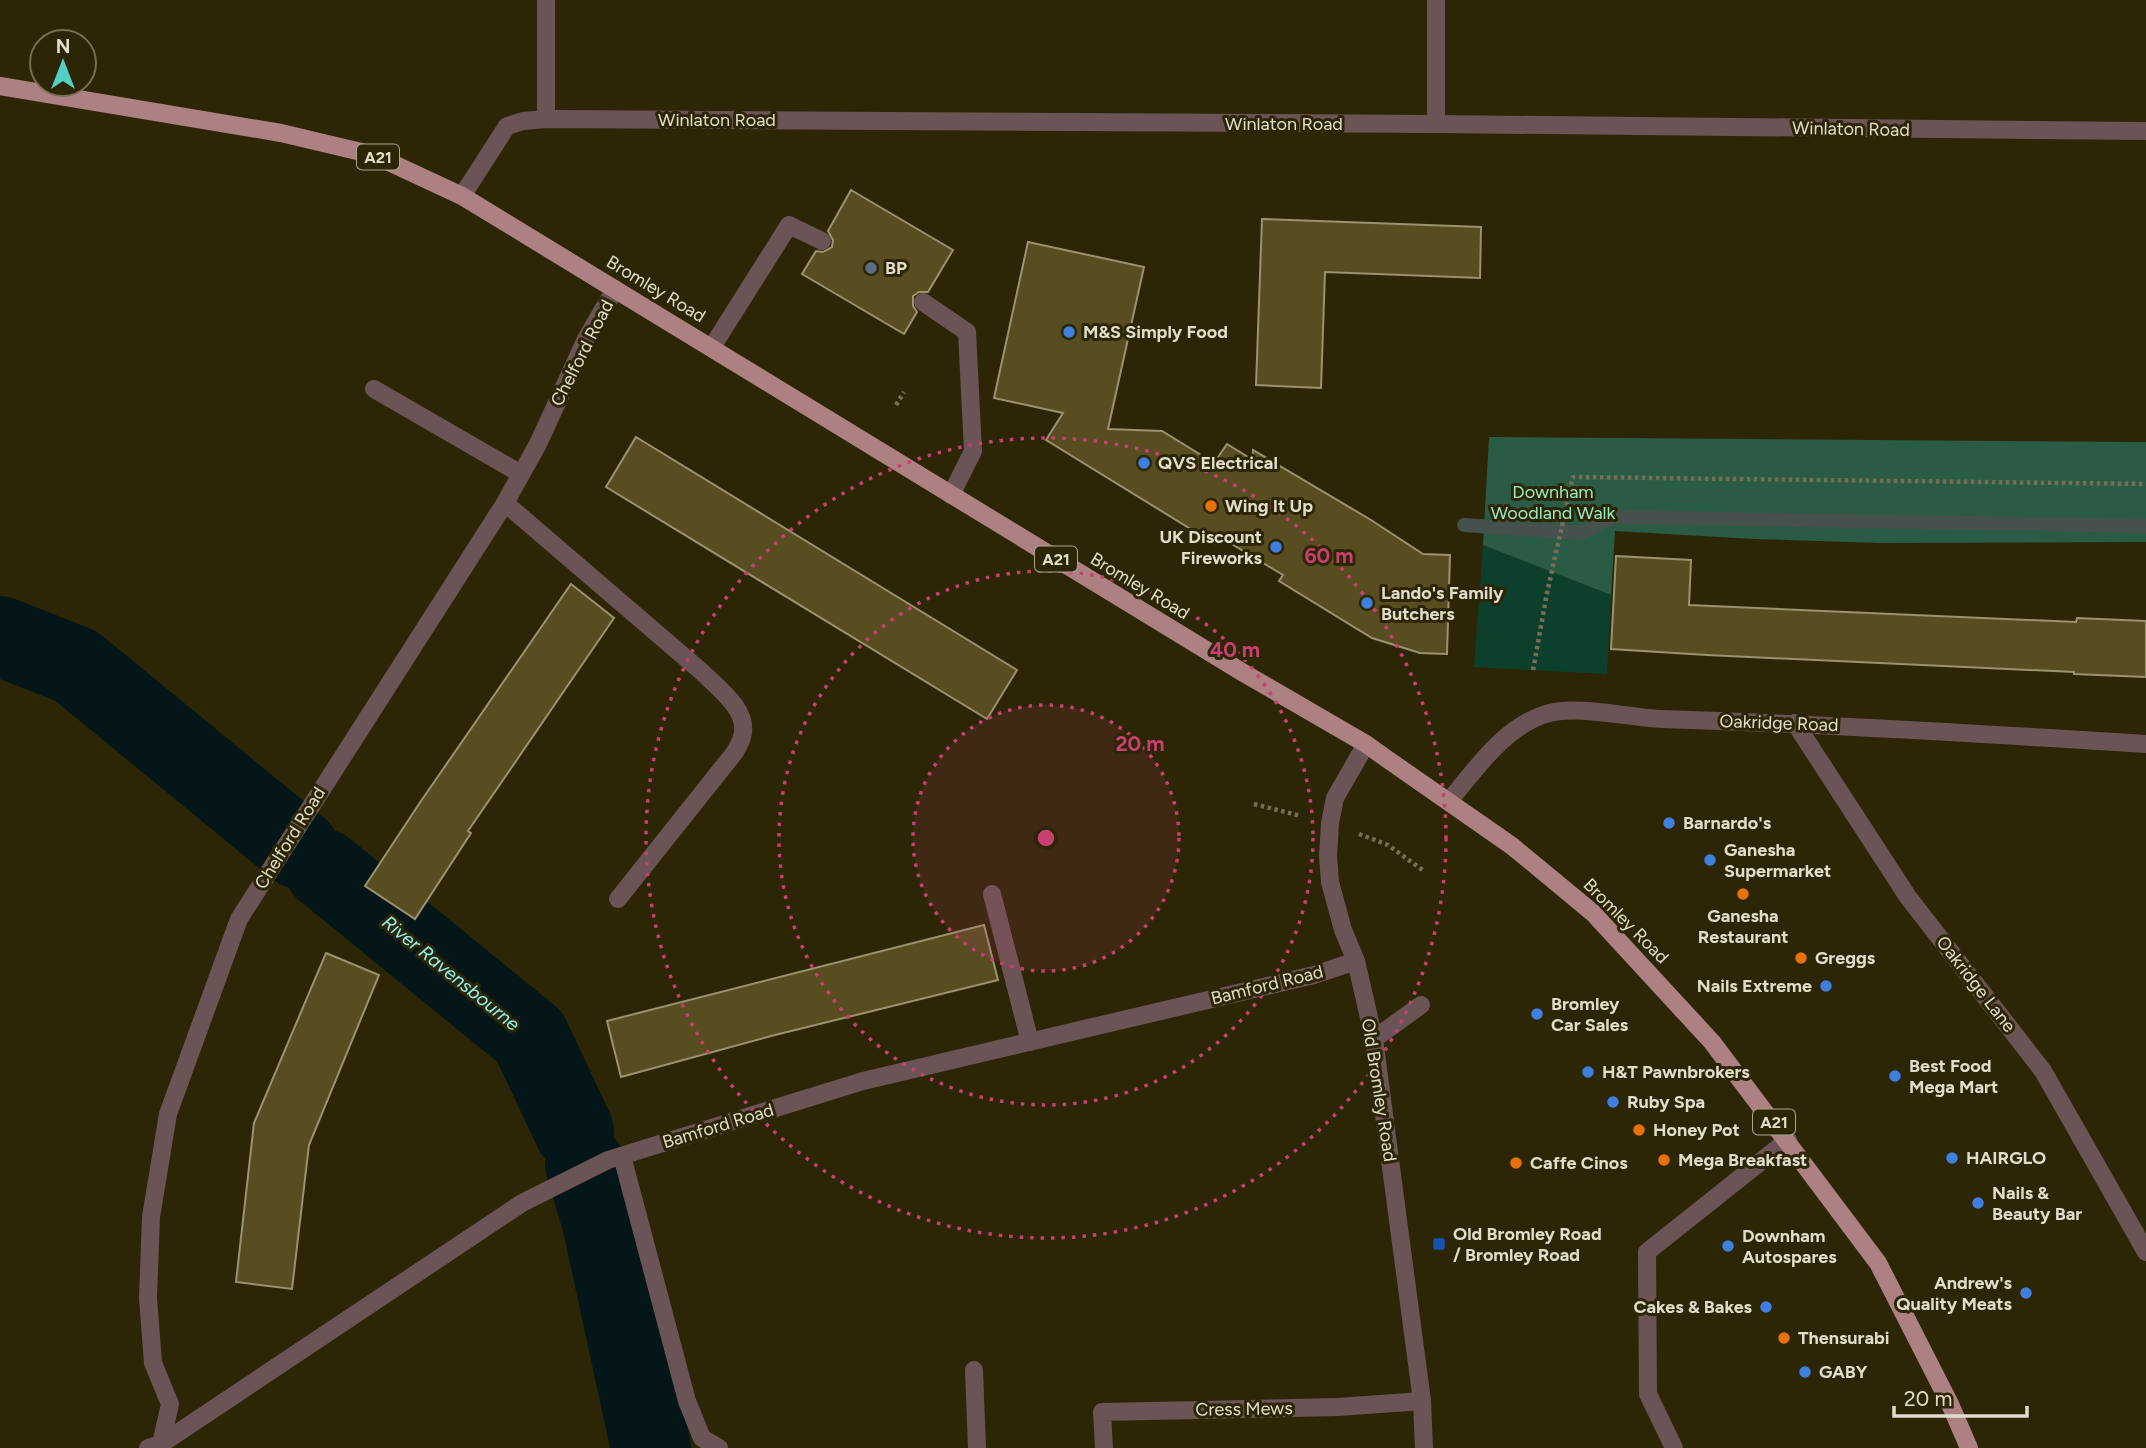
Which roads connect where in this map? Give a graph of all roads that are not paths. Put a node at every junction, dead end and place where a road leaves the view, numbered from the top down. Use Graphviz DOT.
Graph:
graph roads {
  1 [pos="546,0"];
  2 [pos="1436,0"];
  3 [pos="0,86"];
  4 [pos="546,119"];
  5 [pos="1436,124"];
  6 [pos="2146,131"];
  7 [pos="462,196"];
  8 [pos="822,241"];
  9 [pos="615,289"];
  10 [pos="923,302"];
  11 [pos="712,347"];
  12 [pos="374,389"];
  13 [pos="521,474"];
  14 [pos="951,495"];
  15 [pos="505,503"];
  16 [pos="1795,723"];
  17 [pos="1366,744"];
  18 [pos="2146,744"];
  19 [pos="1449,802"];
  20 [pos="992,894"];
  21 [pos="618,899"];
  22 [pos="1356,961"];
  23 [pos="1421,1005"];
  24 [pos="1374,1039"];
  25 [pos="1030,1042"];
  26 [pos="1788,1140"];
  27 [pos="615,1158"];
  28 [pos="2146,1252"];
  29 [pos="974,1370"];
  30 [pos="1422,1401"];
  31 [pos="157,1446"];
  32 [pos="719,1448"];
  33 [pos="977,1448"];
  34 [pos="1104,1448"];
  35 [pos="1424,1448"];
  36 [pos="1674,1448"];
  37 [pos="1969,1448"];
  1 -- 4 [label="street"];
  2 -- 5 [label="street"];
  3 -- 7 [label="main road, Bromley Road / A21"];
  4 -- 5 [label="street, Winlaton Road"];
  4 -- 7 [label="street, Winlaton Road"];
  5 -- 6 [label="street, Winlaton Road"];
  7 -- 9 [label="main road, Bromley Road / A21"];
  8 -- 11 [label="street"];
  9 -- 11 [label="main road, Bromley Road / A21"];
  9 -- 13 [label="street, Chelford Road"];
  10 -- 14 [label="street"];
  11 -- 14 [label="main road, Bromley Road / A21"];
  12 -- 13 [label="street"];
  13 -- 15 [label="street, Chelford Road"];
  14 -- 17 [label="main road, Bromley Road / A21"];
  15 -- 21 [label="street"];
  15 -- 31 [label="street, Chelford Road"];
  16 -- 18 [label="street, Oakridge Road"];
  16 -- 19 [label="street, Oakridge Road"];
  16 -- 28 [label="street, Oakridge Lane"];
  17 -- 19 [label="main road, Bromley Road / A21"];
  17 -- 22 [label="street, Old Bromley Road"];
  19 -- 26 [label="main road, Bromley Road / A21"];
  20 -- 25 [label="street"];
  22 -- 24 [label="street, Old Bromley Road"];
  22 -- 25 [label="street, Bamford Road"];
  23 -- 24 [label="street"];
  24 -- 30 [label="street, Old Bromley Road"];
  25 -- 27 [label="street, Bamford Road"];
  26 -- 36 [label="street"];
  26 -- 37 [label="main road, Bromley Road / A21"];
  27 -- 31 [label="street, Bamford Road"];
  27 -- 32 [label="street"];
  29 -- 33 [label="street"];
  30 -- 34 [label="street, Cress Mews"];
  30 -- 35 [label="street, Old Bromley Road"];
}
